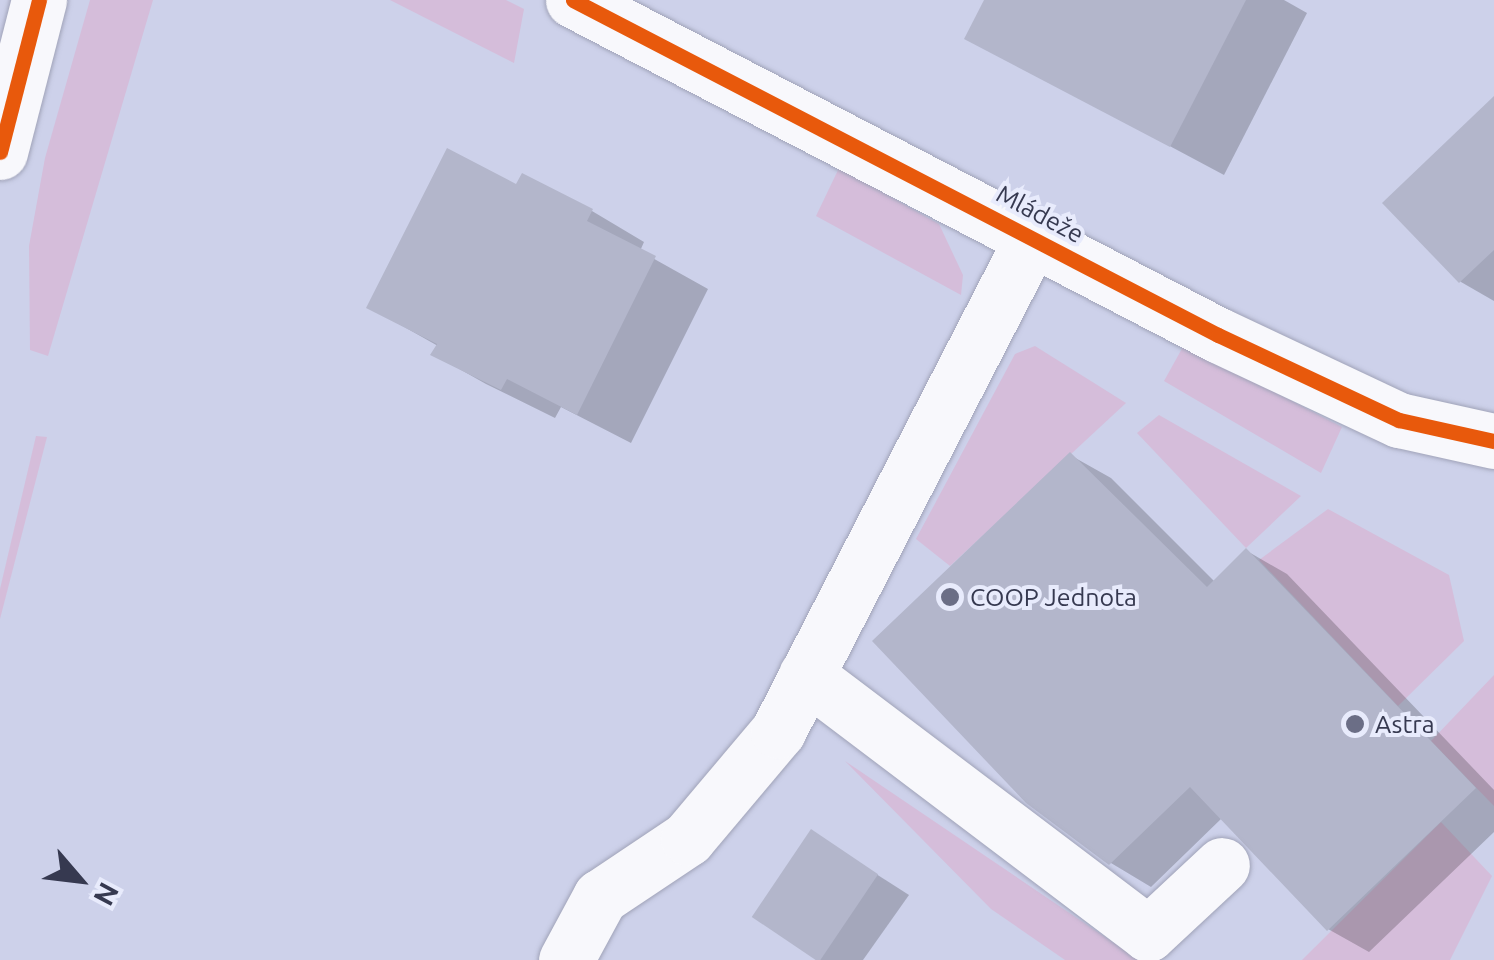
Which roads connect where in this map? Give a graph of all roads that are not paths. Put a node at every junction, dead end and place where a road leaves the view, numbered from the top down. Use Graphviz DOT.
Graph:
graph roads {
  1 [pos="39,0"];
  2 [pos="573,0"];
  3 [pos="0,152"];
  4 [pos="1032,238"];
  5 [pos="1494,442"];
  6 [pos="806,676"];
  7 [pos="1222,864"];
  8 [pos="566,960"];
  1 -- 3 [label="street"];
  2 -- 4 [label="street, Mládeže"];
  4 -- 5 [label="street, Mládeže"];
  4 -- 6 [label="street"];
  6 -- 7 [label="street"];
  6 -- 8 [label="street"];
}
